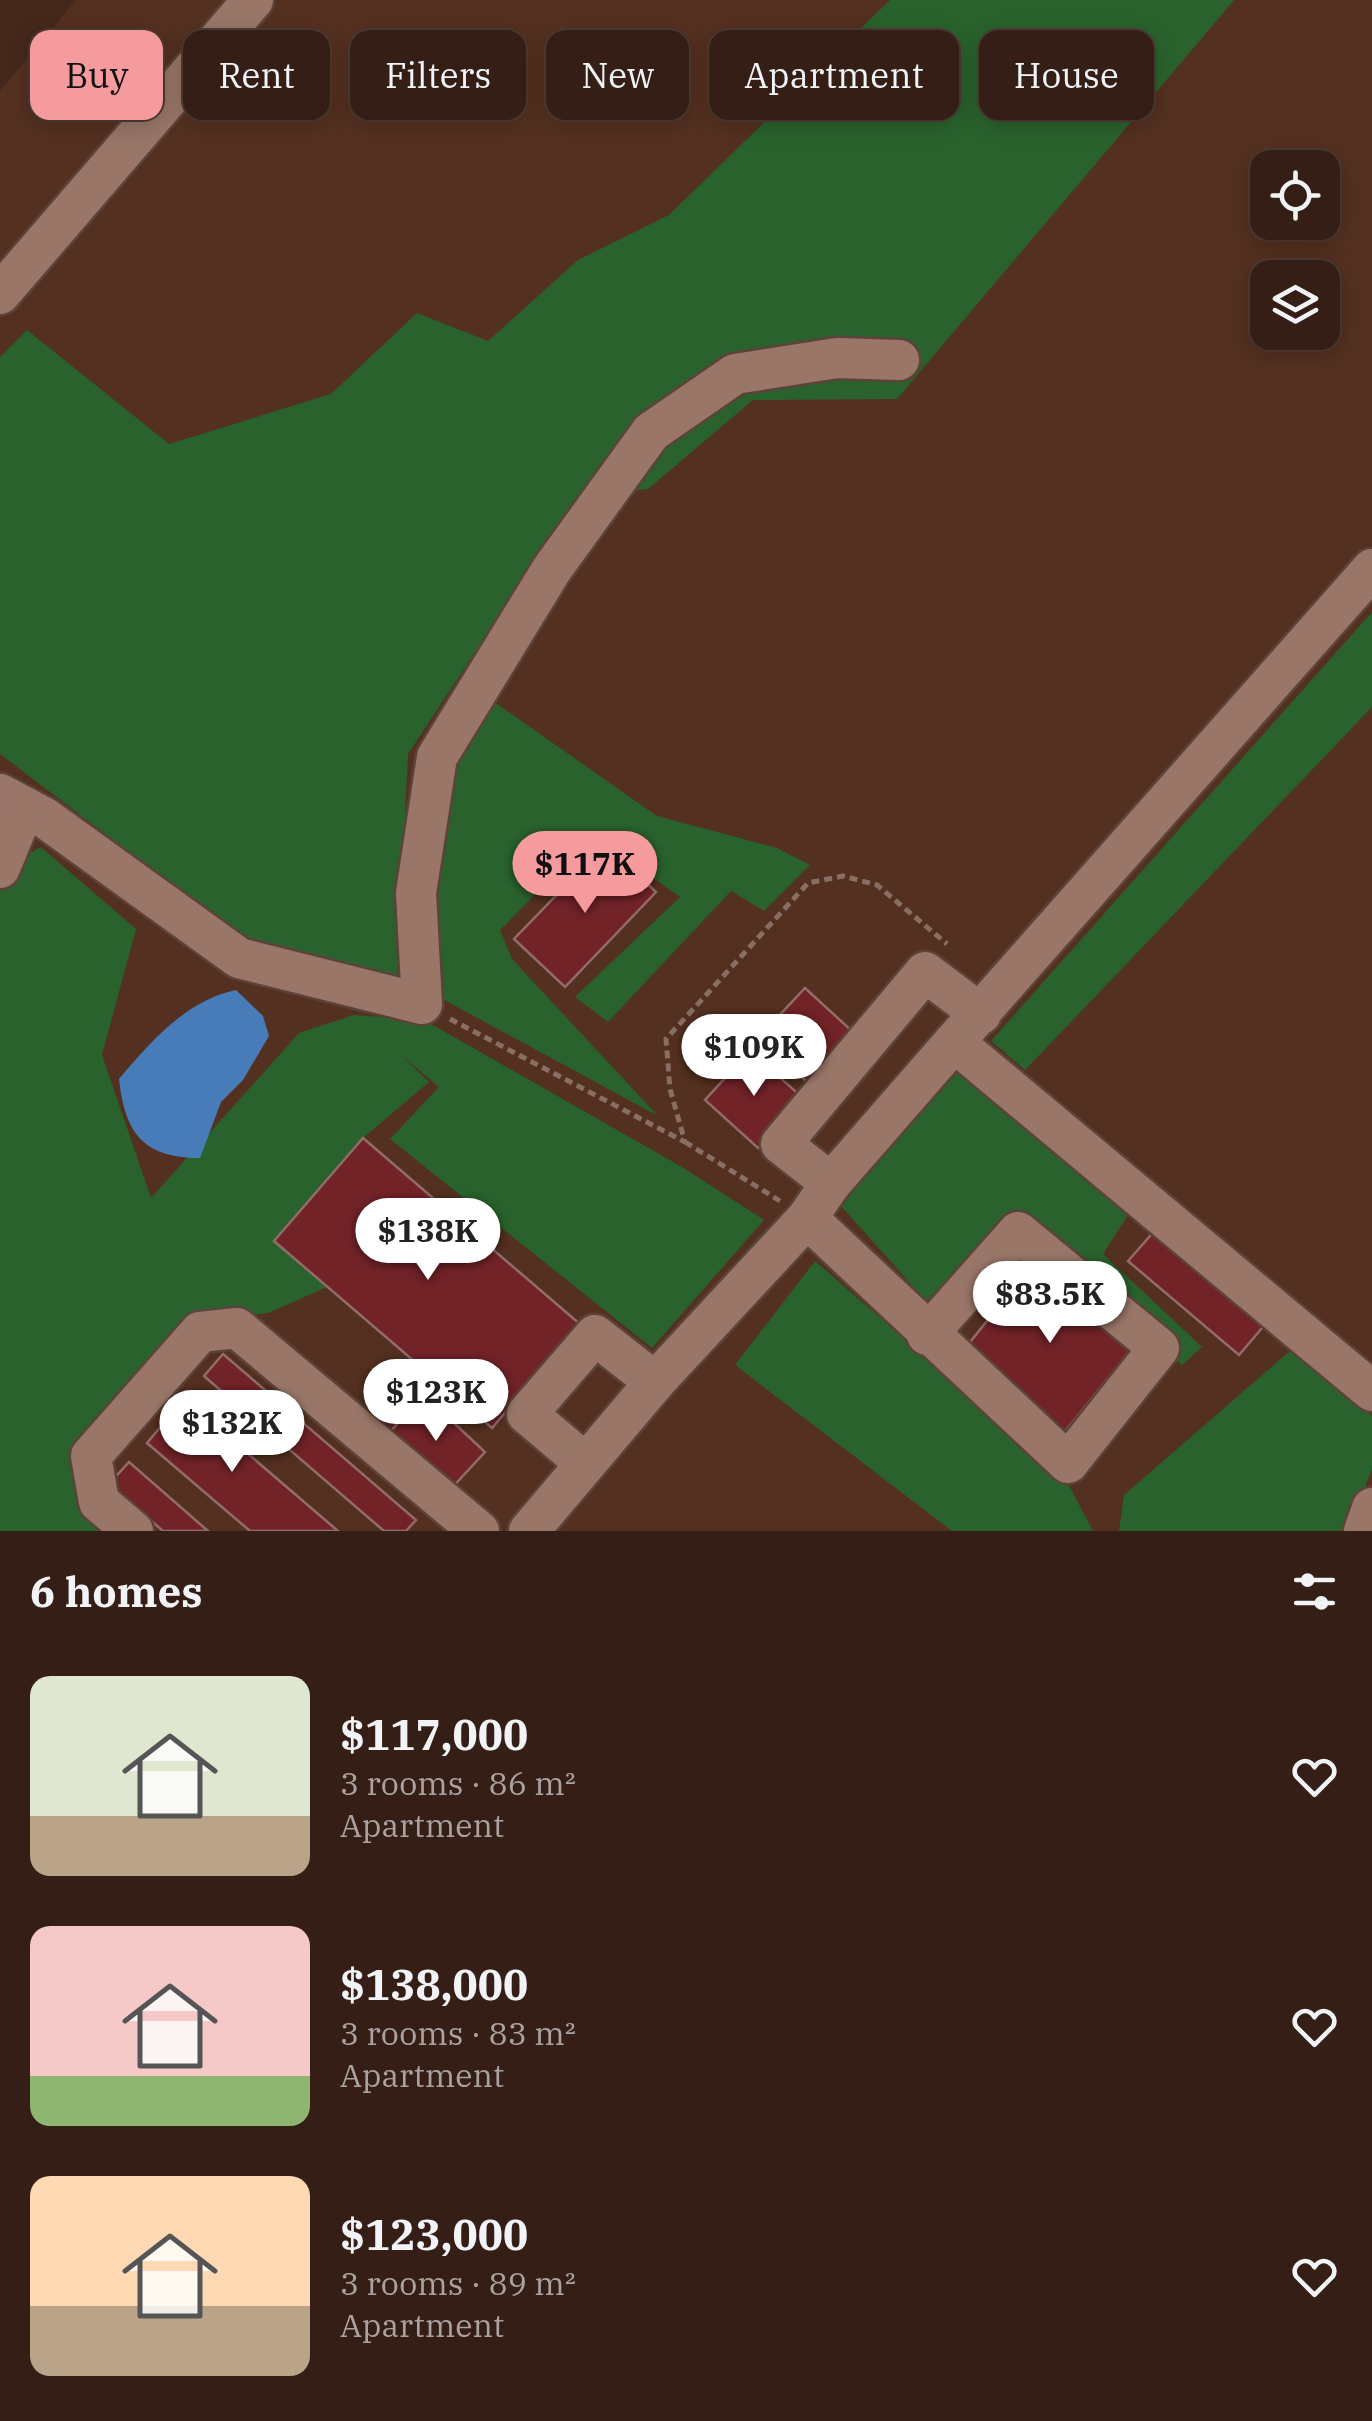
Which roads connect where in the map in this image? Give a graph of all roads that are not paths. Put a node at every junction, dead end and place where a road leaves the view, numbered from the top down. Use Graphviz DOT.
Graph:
graph roads {
  1 [pos="253,0"];
  2 [pos="0,294"];
  3 [pos="899,360"];
  4 [pos="1372,569"];
  5 [pos="13,801"];
  6 [pos="0,868"];
  7 [pos="968,1028"];
  8 [pos="831,1184"];
  9 [pos="807,1218"];
  10 [pos="928,1335"];
  11 [pos="655,1382"];
  12 [pos="1372,1391"];
  13 [pos="586,1463"];
  14 [pos="1372,1508"];
  15 [pos="453,1523"];
  16 [pos="133,1531"];
  17 [pos="529,1531"];
  18 [pos="1364,1531"];
  1 -- 2 [label="lane"];
  3 -- 5 [label="lane"];
  4 -- 7 [label="lane"];
  5 -- 6 [label="lane"];
  7 -- 8 [label="lane"];
  7 -- 8 [label="lane"];
  7 -- 12 [label="lane"];
  8 -- 9 [label="lane"];
  9 -- 10 [label="lane"];
  9 -- 11 [label="lane"];
  10 -- 10 [label="lane"];
  11 -- 13 [label="lane"];
  11 -- 13 [label="lane"];
  13 -- 17 [label="lane"];
  14 -- 18 [label="lane"];
  15 -- 16 [label="lane"];
}
